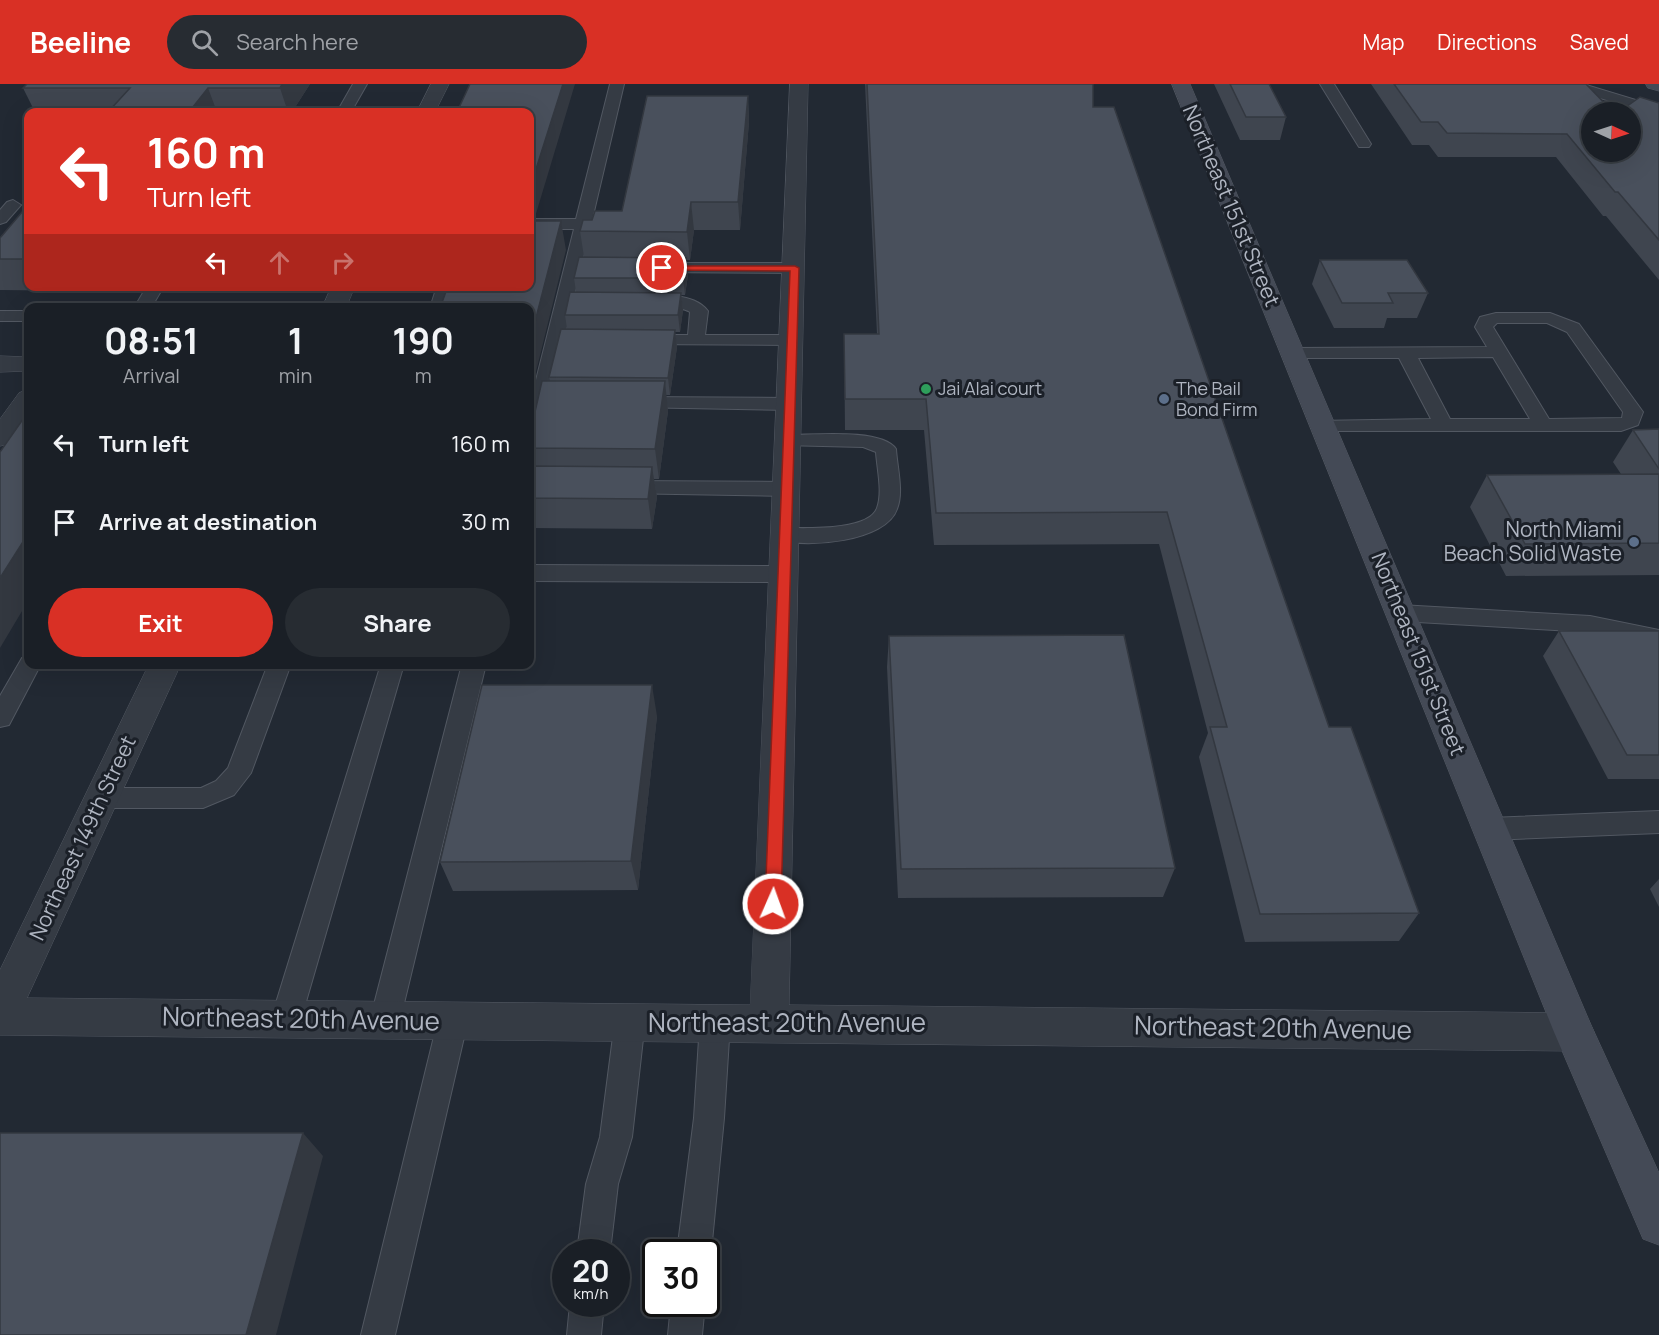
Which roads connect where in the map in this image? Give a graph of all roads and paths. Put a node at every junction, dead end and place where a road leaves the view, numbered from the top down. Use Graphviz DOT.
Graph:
graph roads {
  1 [pos="360,84"];
  2 [pos="440,84"];
  3 [pos="617,84"];
  4 [pos="799,84"];
  5 [pos="1181,84"];
  6 [pos="1328,84"];
  7 [pos="1569,84"];
  8 [pos="346,108"];
  9 [pos="428,108"];
  10 [pos="1659,112"];
  11 [pos="1364,144"];
  12 [pos="13,205"];
  13 [pos="0,219"];
  14 [pos="534,224"];
  15 [pos="584,224"];
  16 [pos="559,242"];
  17 [pos="579,243"];
  18 [pos="643,267"];
  19 [pos="795,268"];
  20 [pos="564,302"];
  21 [pos="588,302"];
  22 [pos="636,302"];
  23 [pos="0,316"];
  24 [pos="24,316"];
  25 [pos="555,339"];
  26 [pos="578,339"];
  27 [pos="626,339"];
  28 [pos="696,340"];
  29 [pos="792,340"];
  30 [pos="1499,352"];
  31 [pos="1292,353"];
  32 [pos="1406,353"];
  33 [pos="0,364"];
  34 [pos="24,364"];
  35 [pos="539,403"];
  36 [pos="563,403"];
  37 [pos="623,403"];
  38 [pos="24,404"];
  39 [pos="790,404"];
  40 [pos="534,424"];
  41 [pos="1323,425"];
  42 [pos="1543,425"];
  43 [pos="1444,426"];
  44 [pos="0,438"];
  45 [pos="789,441"];
  46 [pos="600,488"];
  47 [pos="787,489"];
  48 [pos="786,535"];
  49 [pos="534,573"];
  50 [pos="784,574"];
  51 [pos="1400,613"];
  52 [pos="1659,638"];
  53 [pos="27,669"];
  54 [pos="163,669"];
  55 [pos="278,669"];
  56 [pos="391,669"];
  57 [pos="473,669"];
  58 [pos="0,718"];
  59 [pos="102,798"];
  60 [pos="1659,822"];
  61 [pos="1490,829"];
  62 [pos="0,1014"];
  63 [pos="286,1019"];
  64 [pos="385,1020"];
  65 [pos="453,1020"];
  66 [pos="630,1021"];
  67 [pos="769,1022"];
  68 [pos="715,1023"];
  69 [pos="1574,1032"];
  70 [pos="1659,1223"];
  71 [pos="595,1239"];
  72 [pos="695,1239"];
  73 [pos="586,1317"];
  74 [pos="687,1317"];
  75 [pos="378,1335"];
  76 [pos="584,1335"];
  77 [pos="685,1335"];
  1 -- 8 [label="lane"];
  2 -- 9 [label="street"];
  3 -- 15 [label="lane"];
  4 -- 19 [label="street"];
  5 -- 31 [label="street, Northeast 151st Street"];
  6 -- 11 [label="lane"];
  7 -- 10 [label="lane"];
  12 -- 13 [label="lane"];
  14 -- 15 [label="lane"];
  15 -- 17 [label="lane"];
  16 -- 17 [label="lane"];
  17 -- 20 [label="lane"];
  18 -- 19 [label="lane"];
  19 -- 29 [label="street"];
  20 -- 21 [label="lane"];
  20 -- 25 [label="lane"];
  22 -- 28 [label="lane"];
  23 -- 24 [label="lane"];
  25 -- 26 [label="lane"];
  25 -- 35 [label="lane"];
  27 -- 28 [label="lane"];
  28 -- 29 [label="lane"];
  29 -- 39 [label="street"];
  30 -- 32 [label="lane"];
  30 -- 42 [label="lane"];
  30 -- 42 [label="lane"];
  31 -- 32 [label="lane"];
  31 -- 41 [label="street, Northeast 151st Street"];
  32 -- 43 [label="lane"];
  33 -- 34 [label="street"];
  35 -- 36 [label="lane"];
  35 -- 40 [label="lane"];
  37 -- 39 [label="lane"];
  38 -- 44 [label="street"];
  39 -- 45 [label="street"];
  41 -- 43 [label="lane"];
  41 -- 51 [label="street, Northeast 151st Street"];
  42 -- 43 [label="lane"];
  45 -- 47 [label="street"];
  45 -- 48 [label="lane"];
  46 -- 47 [label="lane"];
  47 -- 48 [label="street"];
  48 -- 50 [label="street"];
  49 -- 50 [label="lane"];
  50 -- 67 [label="street"];
  51 -- 52 [label="lane"];
  51 -- 61 [label="street, Northeast 151st Street"];
  53 -- 58 [label="lane"];
  54 -- 59 [label="street, Northeast 149th Street"];
  55 -- 59 [label="lane"];
  56 -- 63 [label="lane"];
  57 -- 64 [label="lane"];
  59 -- 62 [label="street, Northeast 149th Street"];
  60 -- 61 [label="lane"];
  61 -- 69 [label="street, Northeast 151st Street"];
  62 -- 63 [label="street, Northeast 20th Avenue"];
  63 -- 64 [label="street, Northeast 20th Avenue"];
  64 -- 65 [label="street, Northeast 20th Avenue"];
  65 -- 66 [label="street, Northeast 20th Avenue"];
  65 -- 75 [label="lane"];
  66 -- 68 [label="street, Northeast 20th Avenue"];
  66 -- 71 [label="lane"];
  67 -- 68 [label="street, Northeast 20th Avenue"];
  67 -- 69 [label="street, Northeast 20th Avenue"];
  68 -- 72 [label="lane"];
  69 -- 70 [label="street, Northeast 151st Street"];
  73 -- 76 [label="lane"];
  74 -- 77 [label="lane"];
}
